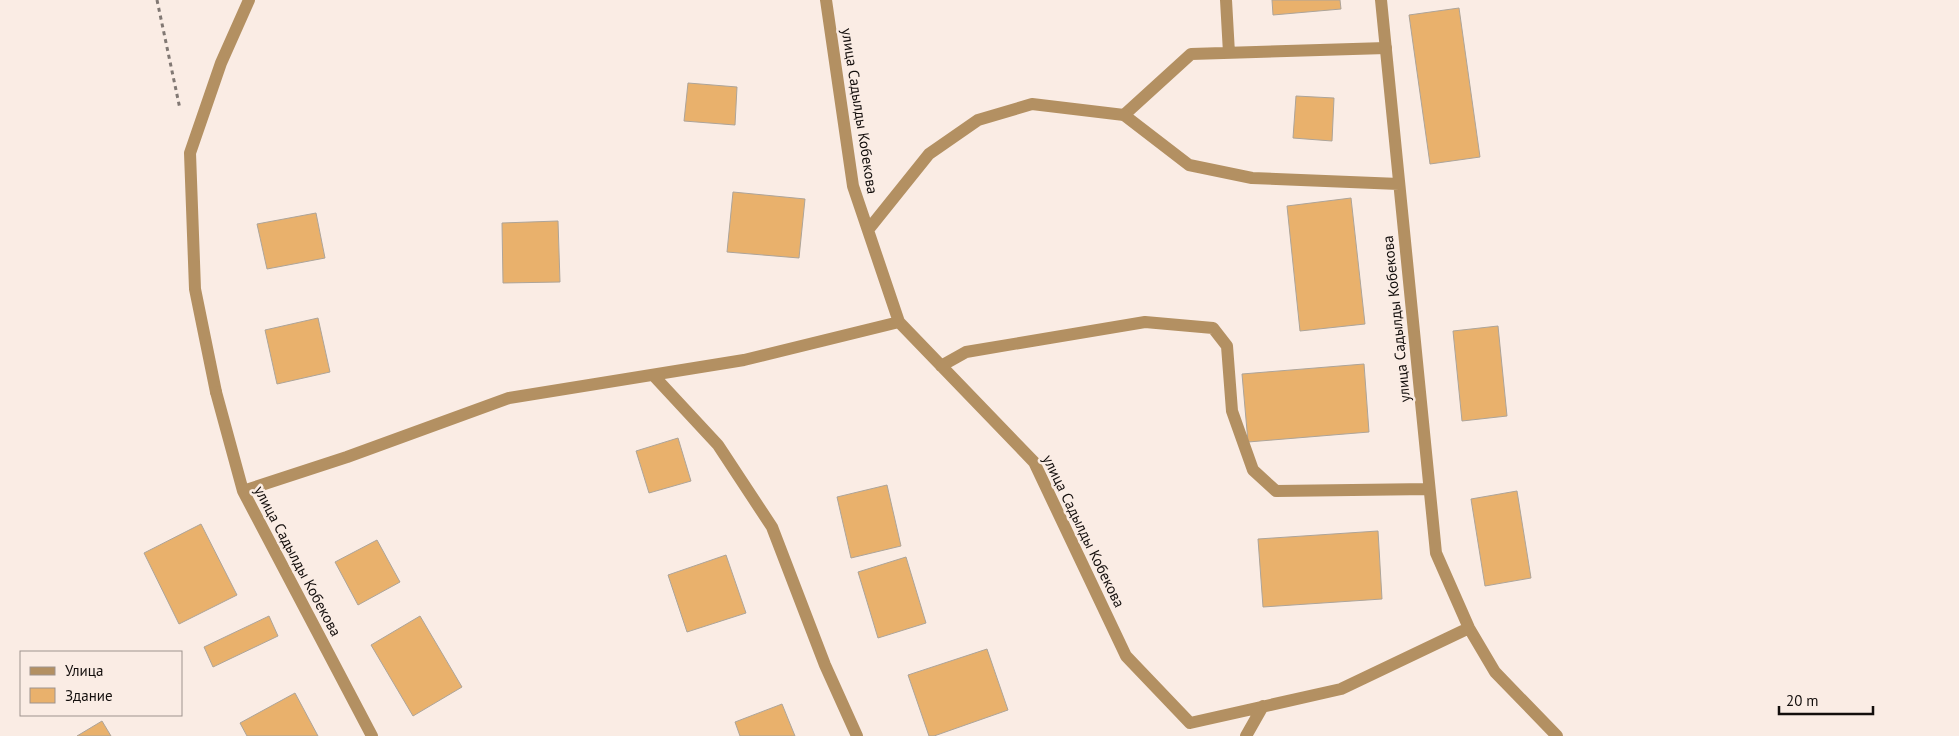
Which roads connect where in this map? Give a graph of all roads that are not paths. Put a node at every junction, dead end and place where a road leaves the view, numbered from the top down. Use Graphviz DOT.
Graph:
graph roads {
  1 [pos="249,0"];
  2 [pos="826,0"];
  3 [pos="1226,0"];
  4 [pos="1382,0"];
  5 [pos="1386,48"];
  6 [pos="1229,53"];
  7 [pos="1124,115"];
  8 [pos="1399,184"];
  9 [pos="868,230"];
  10 [pos="899,322"];
  11 [pos="941,366"];
  12 [pos="653,375"];
  13 [pos="1429,488"];
  14 [pos="243,491"];
  15 [pos="1469,628"];
  16 [pos="1263,706"];
  17 [pos="372,736"];
  18 [pos="857,736"];
  19 [pos="1246,736"];
  20 [pos="1556,736"];
  1 -- 14 [label="street, улица Садылды Кобекова"];
  2 -- 9 [label="street, улица Садылды Кобекова"];
  3 -- 6 [label="street"];
  4 -- 5 [label="street, улица Садылды Кобекова"];
  5 -- 6 [label="street"];
  5 -- 8 [label="street, улица Садылды Кобекова"];
  6 -- 7 [label="street"];
  7 -- 8 [label="street"];
  7 -- 9 [label="street"];
  8 -- 13 [label="street, улица Садылды Кобекова"];
  9 -- 10 [label="street, улица Садылды Кобекова"];
  10 -- 11 [label="street, улица Садылды Кобекова"];
  10 -- 12 [label="street"];
  11 -- 13 [label="street"];
  11 -- 16 [label="street, улица Садылды Кобекова"];
  12 -- 14 [label="street"];
  12 -- 18 [label="street"];
  13 -- 15 [label="street, улица Садылды Кобекова"];
  14 -- 17 [label="street, улица Садылды Кобекова"];
  15 -- 16 [label="street, улица Садылды Кобекова"];
  15 -- 20 [label="street, улица Садылды Кобекова"];
  16 -- 19 [label="street"];
}
